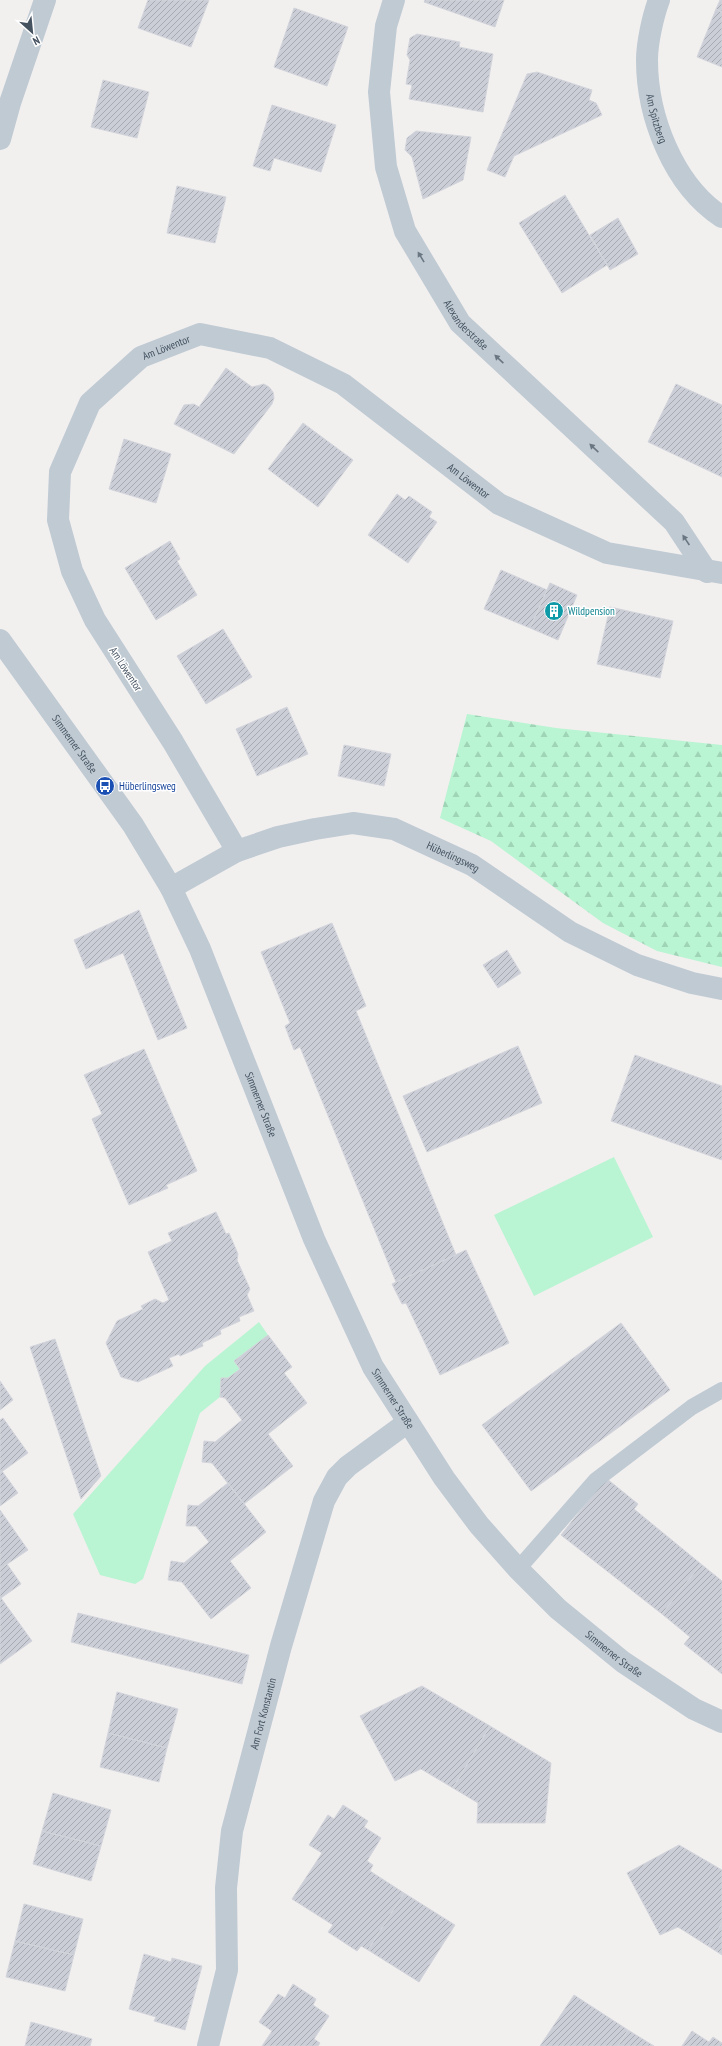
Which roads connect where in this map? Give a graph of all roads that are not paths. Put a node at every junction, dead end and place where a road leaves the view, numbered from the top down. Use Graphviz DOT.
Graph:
graph roads {
  1 [pos="45,0"];
  2 [pos="394,0"];
  3 [pos="659,0"];
  4 [pos="0,139"];
  5 [pos="722,216"];
  6 [pos="715,573"];
  7 [pos="0,640"];
  8 [pos="237,851"];
  9 [pos="171,888"];
  10 [pos="722,989"];
  11 [pos="722,1390"];
  12 [pos="408,1422"];
  13 [pos="518,1569"];
  14 [pos="722,1722"];
  15 [pos="208,2046"];
  1 -- 4 [label="street"];
  6 -- 2 [label="street, Alexanderstraße, one-way"];
  3 -- 5 [label="street, Am Spitzberg"];
  6 -- 8 [label="street, Am Löwentor"];
  7 -- 9 [label="street, Simmerner Straße"];
  8 -- 9 [label="street, Hüberlingsweg"];
  8 -- 10 [label="street, Hüberlingsweg"];
  9 -- 12 [label="street, Simmerner Straße"];
  11 -- 13 [label="lane"];
  12 -- 13 [label="street, Simmerner Straße"];
  12 -- 15 [label="street, Am Fort Konstantin"];
  13 -- 14 [label="street, Simmerner Straße"];
}
